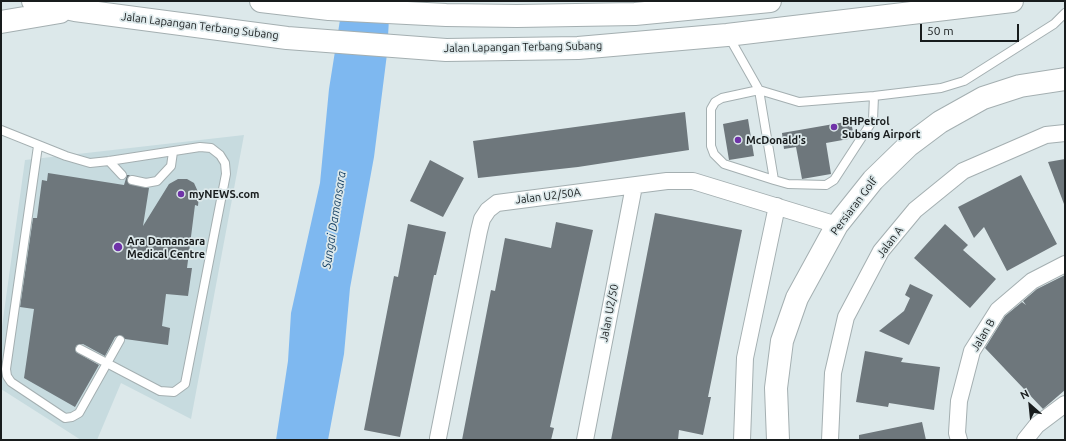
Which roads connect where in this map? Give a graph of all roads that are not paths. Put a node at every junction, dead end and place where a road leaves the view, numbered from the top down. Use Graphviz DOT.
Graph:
graph roads {
  1 [pos="33,1"];
  2 [pos="261,1"];
  3 [pos="770,1"];
  4 [pos="1012,1"];
  5 [pos="75,10"];
  6 [pos="1065,13"];
  7 [pos="2,21"];
  8 [pos="727,34"];
  9 [pos="1065,79"];
  10 [pos="759,90"];
  11 [pos="874,96"];
  12 [pos="1,130"];
  13 [pos="1065,133"];
  14 [pos="38,146"];
  15 [pos="173,152"];
  16 [pos="109,161"];
  17 [pos="122,175"];
  18 [pos="132,180"];
  19 [pos="774,180"];
  20 [pos="634,186"];
  21 [pos="777,206"];
  22 [pos="837,225"];
  23 [pos="1065,264"];
  24 [pos="120,340"];
  25 [pos="80,349"];
  26 [pos="107,364"];
  27 [pos="1065,404"];
  28 [pos="438,438"];
  29 [pos="585,440"];
  30 [pos="742,440"];
  31 [pos="778,440"];
  32 [pos="830,440"];
  33 [pos="959,440"];
  34 [pos="1025,440"];
  1 -- 5 [label="main road, Jalan Lapangan Terbang Subang"];
  2 -- 3 [label="main road"];
  4 -- 8 [label="main road, Jalan Lapangan Terbang Subang"];
  5 -- 7 [label="main road"];
  5 -- 8 [label="main road, Jalan Lapangan Terbang Subang"];
  6 -- 11 [label="lane"];
  8 -- 10 [label="lane"];
  9 -- 22 [label="main road, Persiaran Golf"];
  10 -- 11 [label="lane"];
  10 -- 19 [label="lane"];
  10 -- 19 [label="lane"];
  11 -- 19 [label="lane"];
  12 -- 14 [label="lane"];
  13 -- 32 [label="street, Jalan A"];
  14 -- 16 [label="lane"];
  14 -- 26 [label="lane"];
  15 -- 16 [label="lane"];
  15 -- 18 [label="lane"];
  15 -- 26 [label="lane"];
  16 -- 17 [label="lane"];
  20 -- 21 [label="street, Jalan U2/50A"];
  20 -- 28 [label="street, Jalan U2/50A"];
  20 -- 29 [label="street, Jalan U2/50"];
  21 -- 22 [label="street, Jalan U2/50A"];
  21 -- 30 [label="street"];
  22 -- 31 [label="main road, Persiaran Golf"];
  23 -- 33 [label="street, Jalan B"];
  24 -- 26 [label="lane"];
  25 -- 26 [label="lane"];
  27 -- 34 [label="street"];
}
